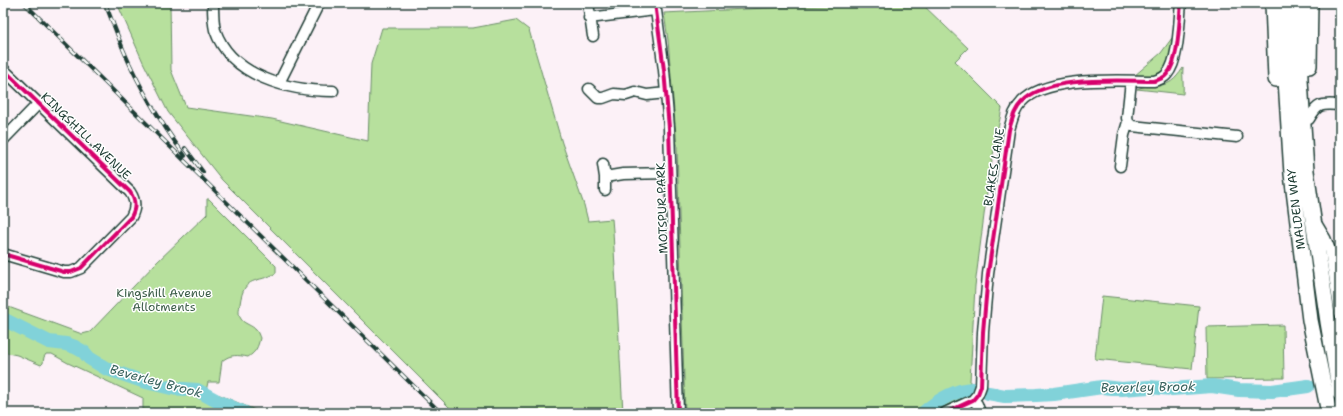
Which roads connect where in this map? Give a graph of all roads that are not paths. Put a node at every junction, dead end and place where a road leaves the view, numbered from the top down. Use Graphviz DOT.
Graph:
graph roads {
  1 [pos="213,3"];
  2 [pos="319,3"];
  3 [pos="588,3"];
  4 [pos="1181,3"];
  5 [pos="1273,3"];
  6 [pos="1285,3"];
  7 [pos="1298,3"];
  8 [pos="1310,3"];
  9 [pos="655,7"];
  10 [pos="589,18"];
  11 [pos="593,36"];
  12 [pos="3,69"];
  13 [pos="1131,81"];
  14 [pos="279,83"];
  15 [pos="589,89"];
  16 [pos="333,91"];
  17 [pos="666,93"];
  18 [pos="38,103"];
  19 [pos="1340,105"];
  20 [pos="1309,119"];
  21 [pos="1128,122"];
  22 [pos="1237,137"];
  23 [pos="3,140"];
  24 [pos="603,164"];
  25 [pos="1120,166"];
  26 [pos="1306,171"];
  27 [pos="670,173"];
  28 [pos="1292,174"];
  29 [pos="605,177"];
  30 [pos="605,190"];
  31 [pos="1314,220"];
  32 [pos="3,254"];
  33 [pos="1340,313"];
  34 [pos="1310,320"];
  35 [pos="1337,367"];
  36 [pos="1340,393"];
  37 [pos="976,396"];
  38 [pos="678,413"];
  39 [pos="945,413"];
  40 [pos="980,413"];
  41 [pos="1319,413"];
  42 [pos="1329,413"];
  1 -- 14 [label="street"];
  2 -- 14 [label="street"];
  3 -- 10 [label="street"];
  4 -- 13 [label="street, BLAKES LANE"];
  5 -- 28 [label="highway"];
  6 -- 28 [label="highway, MALDEN WAY"];
  7 -- 26 [label="highway, MALDEN WAY"];
  8 -- 20 [label="highway"];
  9 -- 10 [label="street"];
  9 -- 17 [label="street, MOTSPUR PARK"];
  10 -- 11 [label="street"];
  12 -- 18 [label="street, KINGSHILL AVENUE"];
  13 -- 21 [label="street"];
  13 -- 37 [label="street, BLAKES LANE"];
  14 -- 16 [label="street"];
  15 -- 17 [label="street"];
  17 -- 27 [label="street, MOTSPUR PARK"];
  18 -- 23 [label="street"];
  18 -- 32 [label="street, KINGSHILL AVENUE"];
  19 -- 20 [label="street"];
  20 -- 26 [label="highway"];
  21 -- 22 [label="street"];
  21 -- 25 [label="street"];
  24 -- 29 [label="street"];
  26 -- 31 [label="highway, MALDEN WAY"];
  27 -- 29 [label="street"];
  27 -- 38 [label="street, MOTSPUR PARK"];
  28 -- 34 [label="highway, MALDEN WAY"];
  29 -- 30 [label="street"];
  31 -- 33 [label="street, MALDEN WAY"];
  31 -- 35 [label="highway, MALDEN WAY"];
  34 -- 41 [label="highway"];
  34 -- 42 [label="highway, MALDEN WAY"];
  35 -- 36 [label="highway, MALDEN WAY"];
  37 -- 39 [label="street"];
  37 -- 40 [label="street"];
}
